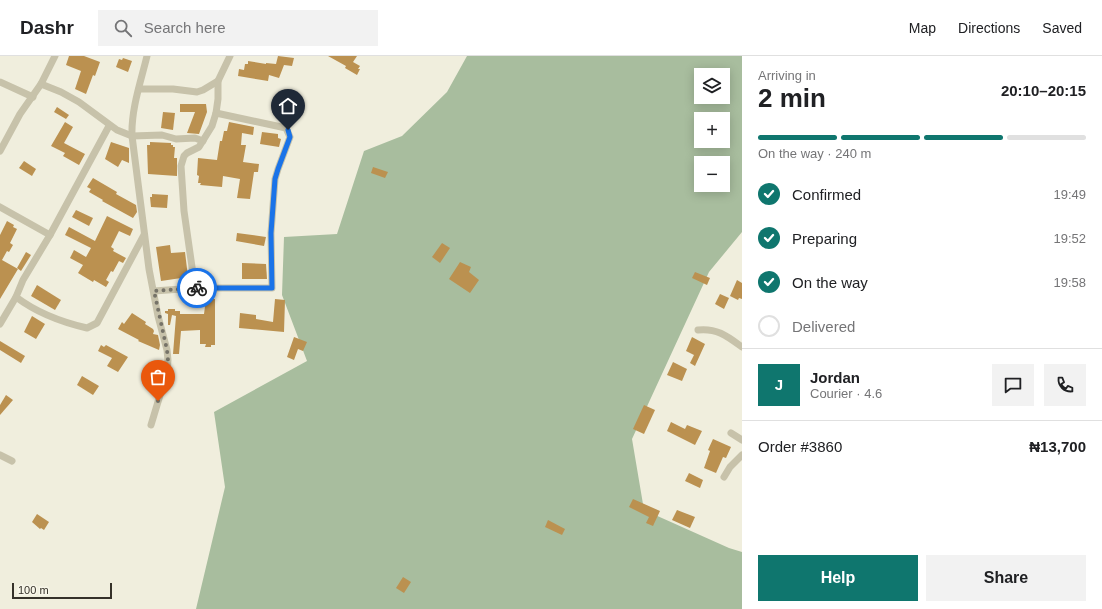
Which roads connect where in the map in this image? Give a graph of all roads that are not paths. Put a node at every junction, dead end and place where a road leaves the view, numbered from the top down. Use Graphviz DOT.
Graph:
graph roads {
  1 [pos="55,56"];
  2 [pos="147,56"];
  3 [pos="230,56"];
  4 [pos="218,81"];
  5 [pos="0,82"];
  6 [pos="41,84"];
  7 [pos="139,89"];
  8 [pos="33,97"];
  9 [pos="216,113"];
  10 [pos="109,126"];
  11 [pos="132,136"];
  12 [pos="203,141"];
  13 [pos="0,151"];
  14 [pos="0,207"];
  15 [pos="50,235"];
  16 [pos="144,235"];
  17 [pos="195,288"];
  18 [pos="154,291"];
  19 [pos="16,297"];
  20 [pos="0,324"];
  21 [pos="698,330"];
  22 [pos="742,347"];
  23 [pos="151,425"];
  24 [pos="731,433"];
  25 [pos="742,440"];
  26 [pos="0,455"];
  27 [pos="742,455"];
  28 [pos="12,461"];
  29 [pos="724,477"];
  1 -- 6 [label="street"];
  2 -- 7 [label="street"];
  3 -- 4 [label="street"];
  4 -- 7 [label="street"];
  4 -- 9 [label="street"];
  5 -- 8 [label="street"];
  6 -- 8 [label="street"];
  6 -- 10 [label="street"];
  7 -- 11 [label="street"];
  8 -- 13 [label="street"];
  9 -- 12 [label="street"];
  9 -- 17 [label="street"];
  10 -- 11 [label="street"];
  10 -- 15 [label="street"];
  11 -- 12 [label="street"];
  11 -- 16 [label="street"];
  12 -- 17 [label="street"];
  14 -- 15 [label="street"];
  15 -- 19 [label="street"];
  16 -- 18 [label="street"];
  16 -- 19 [label="street"];
  17 -- 18 [label="street"];
  18 -- 23 [label="street"];
  19 -- 20 [label="street"];
  21 -- 22 [label="street"];
  24 -- 25 [label="street"];
  26 -- 28 [label="street"];
  27 -- 29 [label="street"];
}
